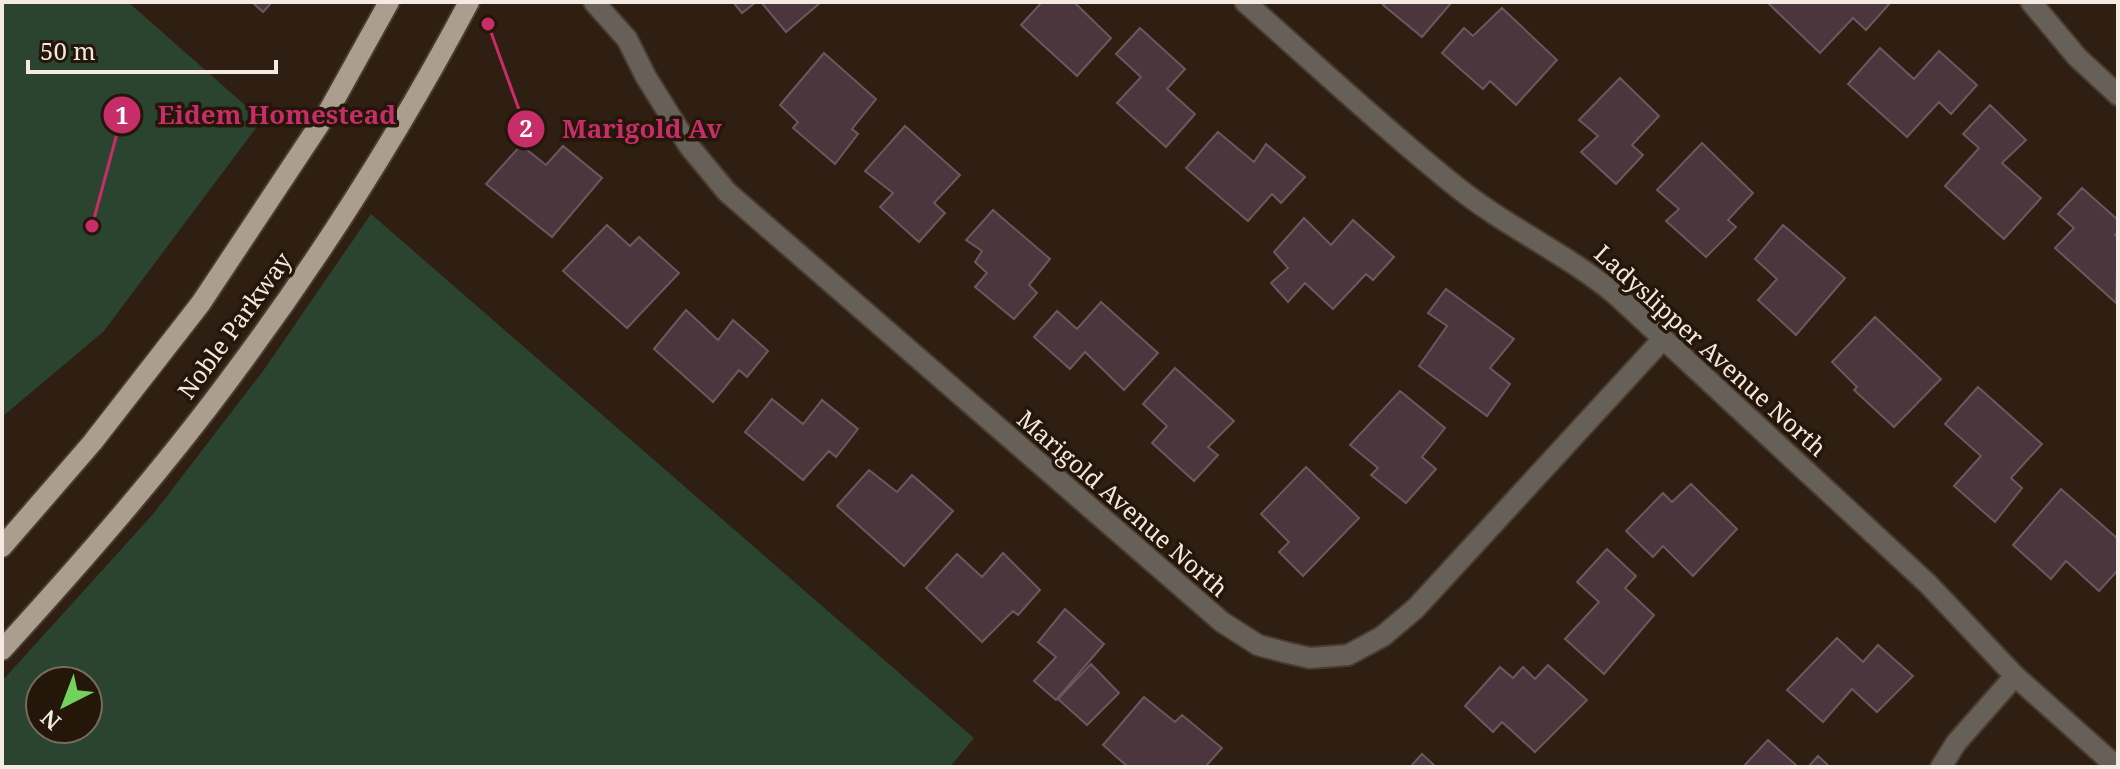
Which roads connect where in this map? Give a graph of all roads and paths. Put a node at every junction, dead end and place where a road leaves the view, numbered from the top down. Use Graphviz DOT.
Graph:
graph roads {
  1 [pos="389,2"];
  2 [pos="469,2"];
  3 [pos="594,2"];
  4 [pos="1245,2"];
  5 [pos="2031,2"];
  6 [pos="2118,95"];
  7 [pos="1663,339"];
  8 [pos="2,547"];
  9 [pos="2,650"];
  10 [pos="2015,676"];
  11 [pos="1941,767"];
  12 [pos="2117,767"];
  1 -- 8 [label="main road, Noble Parkway"];
  2 -- 9 [label="main road, Noble Parkway"];
  3 -- 7 [label="street, Marigold Avenue North"];
  4 -- 7 [label="street, Ladyslipper Avenue North"];
  5 -- 6 [label="street"];
  7 -- 10 [label="street, Ladyslipper Avenue North"];
  10 -- 11 [label="street"];
  10 -- 12 [label="street, Ladyslipper Avenue North"];
}
